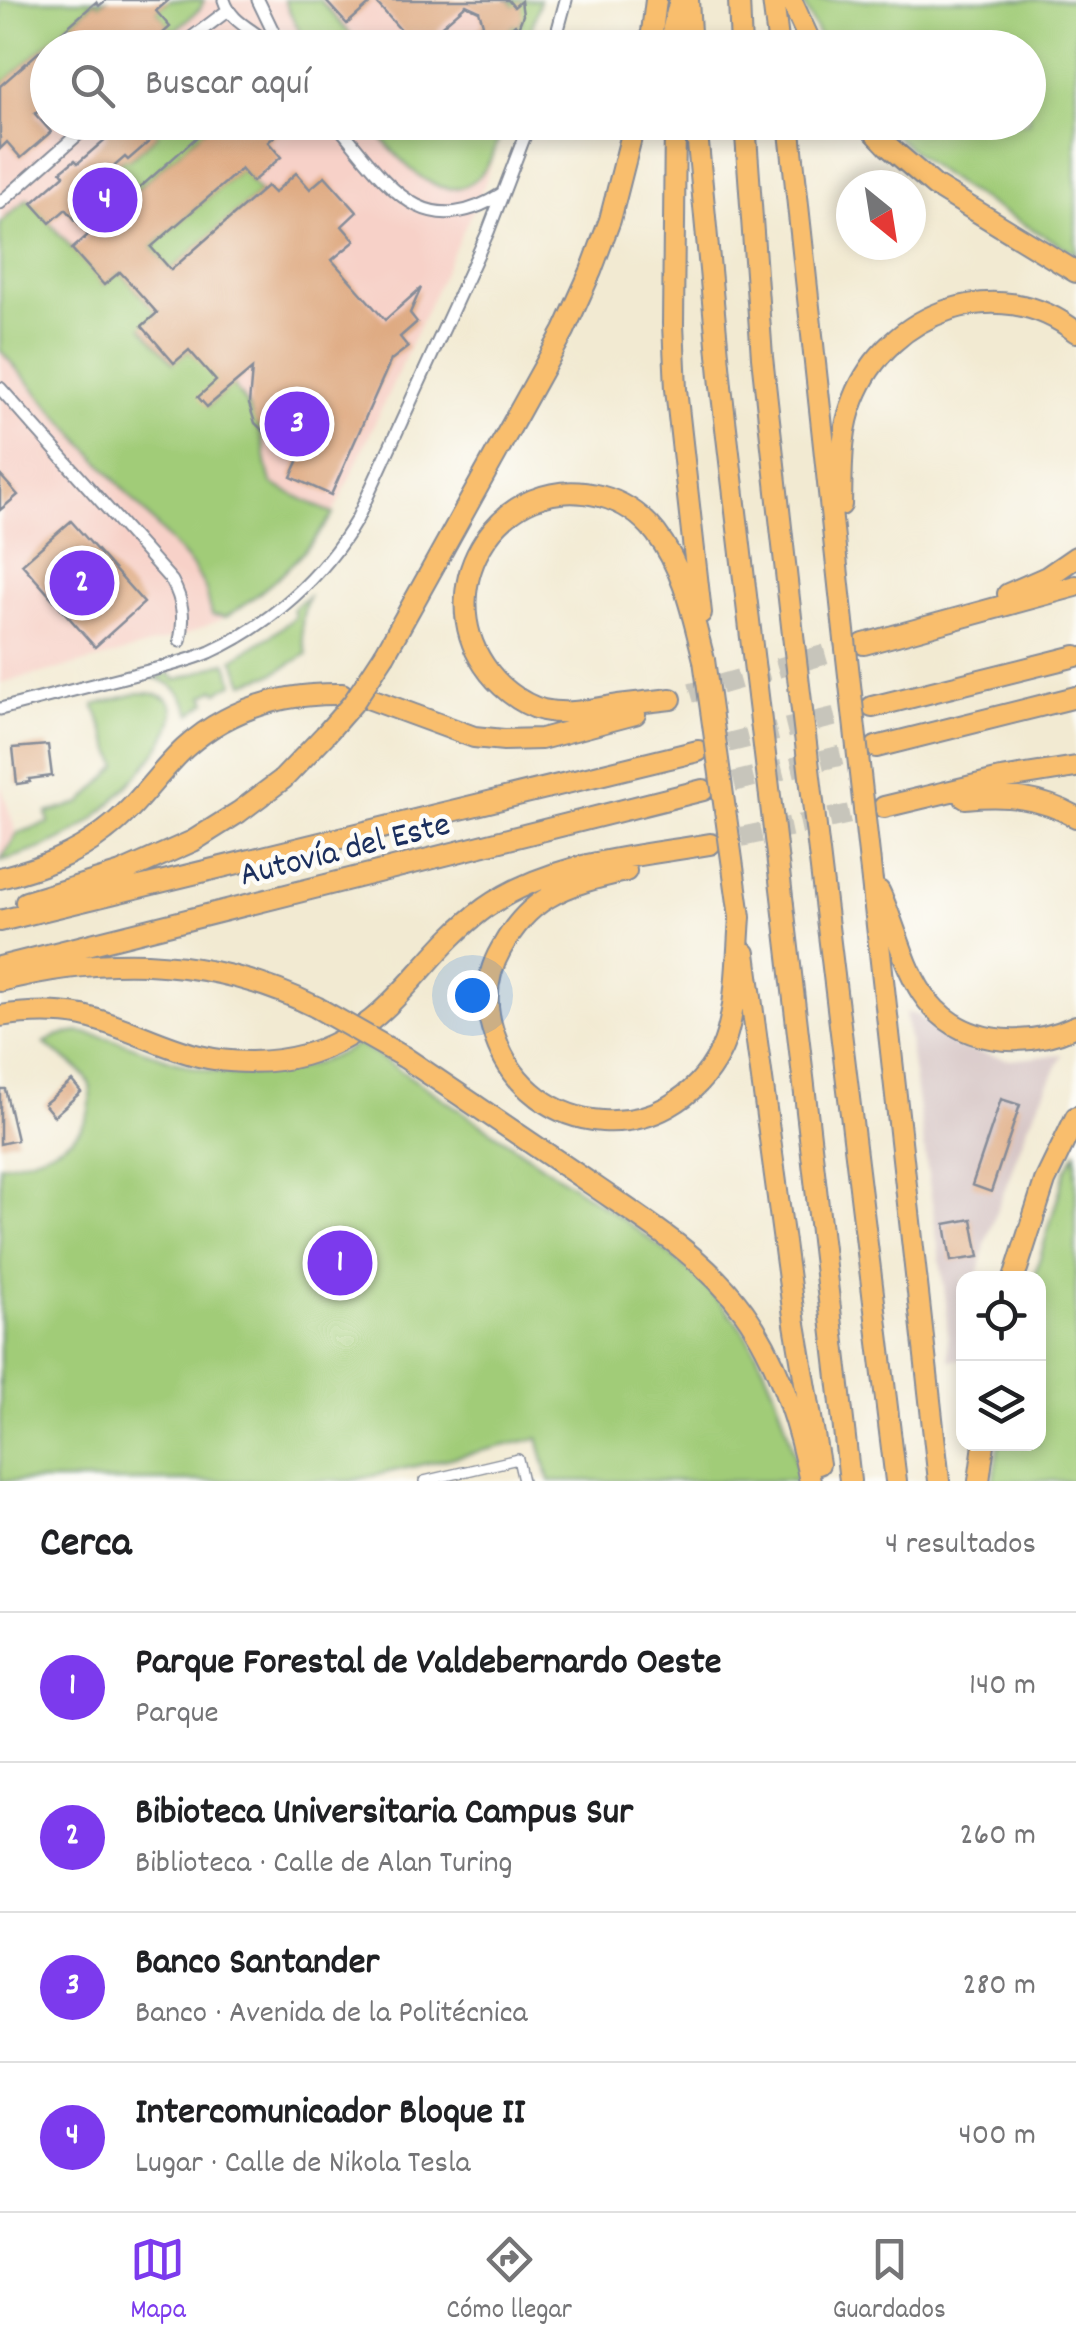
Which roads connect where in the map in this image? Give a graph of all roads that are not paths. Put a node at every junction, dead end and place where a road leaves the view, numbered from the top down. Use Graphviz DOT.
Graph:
graph roads {
  1 [pos="258,0"];
  2 [pos="566,0"];
  3 [pos="656,0"];
  4 [pos="680,0"];
  5 [pos="688,0"];
  6 [pos="739,0"];
  7 [pos="772,0"];
  8 [pos="791,0"];
  9 [pos="225,5"];
  10 [pos="198,30"];
  11 [pos="252,30"];
  12 [pos="272,30"];
  13 [pos="558,30"];
  14 [pos="652,30"];
  15 [pos="673,30"];
  16 [pos="690,30"];
  17 [pos="740,30"];
  18 [pos="776,30"];
  19 [pos="805,30"];
  20 [pos="72,140"];
  21 [pos="350,140"];
  22 [pos="523,140"];
  23 [pos="630,140"];
  24 [pos="675,140"];
  25 [pos="698,140"];
  26 [pos="746,140"];
  27 [pos="790,140"];
  28 [pos="882,140"];
  29 [pos="504,193"];
  30 [pos="0,204"];
  31 [pos="1076,272"];
  32 [pos="1076,332"];
  33 [pos="0,388"];
  34 [pos="1076,557"];
  35 [pos="1076,586"];
  36 [pos="843,622"];
  37 [pos="933,623"];
  38 [pos="180,642"];
  39 [pos="864,644"];
  40 [pos="1076,656"];
  41 [pos="704,660"];
  42 [pos="342,694"];
  43 [pos="1076,697"];
  44 [pos="368,698"];
  45 [pos="872,707"];
  46 [pos="0,709"];
  47 [pos="876,747"];
  48 [pos="698,750"];
  49 [pos="1076,767"];
  50 [pos="704,790"];
  51 [pos="908,802"];
  52 [pos="884,807"];
  53 [pos="1076,817"];
  54 [pos="0,878"];
  55 [pos="872,881"];
  56 [pos="740,916"];
  57 [pos="0,918"];
  58 [pos="0,967"];
  59 [pos="0,981"];
  60 [pos="0,1016"];
  61 [pos="1076,1026"];
  62 [pos="1076,1116"];
  63 [pos="1076,1129"];
  64 [pos="1045,1181"];
  65 [pos="1016,1271"];
  66 [pos="983,1451"];
  67 [pos="424,1481"];
  68 [pos="523,1481"];
  69 [pos="810,1481"];
  70 [pos="822,1481"];
  71 [pos="850,1481"];
  72 [pos="896,1481"];
  73 [pos="939,1481"];
  74 [pos="979,1481"];
  1 -- 12 [label="street"];
  2 -- 13 [label="street"];
  3 -- 14 [label="highway"];
  4 -- 15 [label="highway"];
  5 -- 16 [label="highway"];
  6 -- 17 [label="highway"];
  7 -- 18 [label="highway"];
  8 -- 19 [label="highway"];
  9 -- 10 [label="street"];
  9 -- 11 [label="street"];
  20 -- 30 [label="street"];
  21 -- 29 [label="street"];
  22 -- 29 [label="street"];
  23 -- 57 [label="highway, bridge"];
  24 -- 41 [label="highway"];
  25 -- 71 [label="highway, bridge"];
  26 -- 72 [label="highway, bridge"];
  27 -- 36 [label="highway"];
  28 -- 31 [label="highway"];
  29 -- 46 [label="street"];
  32 -- 36 [label="highway"];
  33 -- 38 [label="street"];
  34 -- 37 [label="highway"];
  35 -- 37 [label="highway"];
  36 -- 55 [label="highway, bridge"];
  37 -- 39 [label="highway"];
  40 -- 45 [label="highway"];
  41 -- 44 [label="highway"];
  41 -- 56 [label="highway, bridge"];
  42 -- 54 [label="highway"];
  43 -- 47 [label="highway"];
  48 -- 57 [label="highway, Autovía del Este"];
  49 -- 51 [label="highway"];
  50 -- 58 [label="highway, Autovía del Este"];
  51 -- 52 [label="highway"];
  51 -- 53 [label="highway"];
  55 -- 61 [label="highway"];
  55 -- 73 [label="highway"];
  56 -- 60 [label="highway"];
  56 -- 70 [label="highway"];
  59 -- 69 [label="highway, bridge"];
  62 -- 64 [label="highway"];
  63 -- 64 [label="highway"];
  64 -- 65 [label="highway"];
  66 -- 74 [label="highway"];
  67 -- 68 [label="street"];
}
